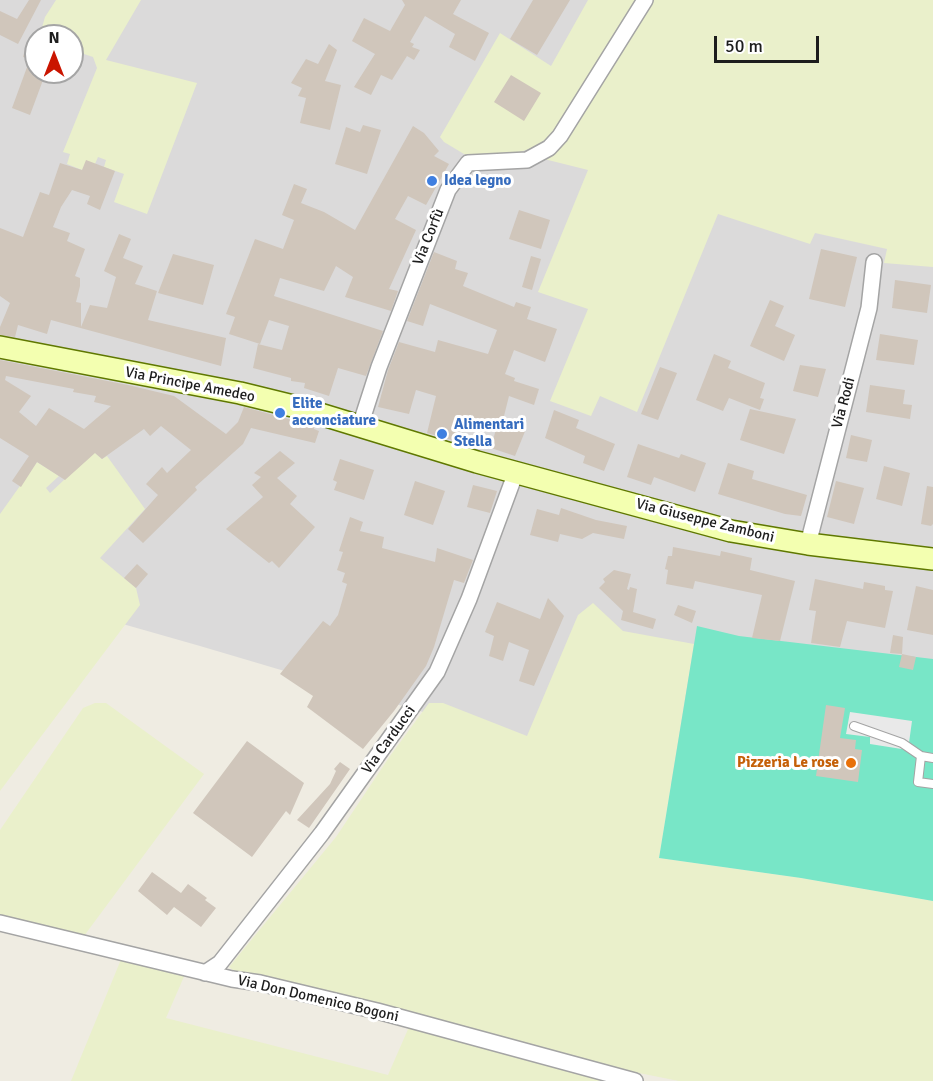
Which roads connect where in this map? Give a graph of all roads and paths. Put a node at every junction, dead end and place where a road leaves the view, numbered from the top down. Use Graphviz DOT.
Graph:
graph roads {
  1 [pos="645,0"];
  2 [pos="874,262"];
  3 [pos="0,347"];
  4 [pos="360,426"];
  5 [pos="516,472"];
  6 [pos="808,544"];
  7 [pos="933,559"];
  8 [pos="854,726"];
  9 [pos="921,756"];
  10 [pos="933,758"];
  11 [pos="933,784"];
  12 [pos="0,923"];
  13 [pos="205,973"];
  14 [pos="635,1081"];
  1 -- 4 [label="street, Via Corfù"];
  2 -- 6 [label="street, Via Rodi"];
  3 -- 4 [label="street, Via Principe Amedeo"];
  4 -- 5 [label="street, Via Principe Amedeo"];
  5 -- 6 [label="street, Via Giuseppe Zamboni"];
  5 -- 13 [label="street, Via Carducci"];
  6 -- 7 [label="street, Via Giuseppe Zamboni"];
  8 -- 9 [label="lane"];
  9 -- 10 [label="lane"];
  9 -- 11 [label="lane"];
  12 -- 13 [label="street, Via Don Domenico Bogoni"];
  13 -- 14 [label="street, Via Don Domenico Bogoni"];
}
